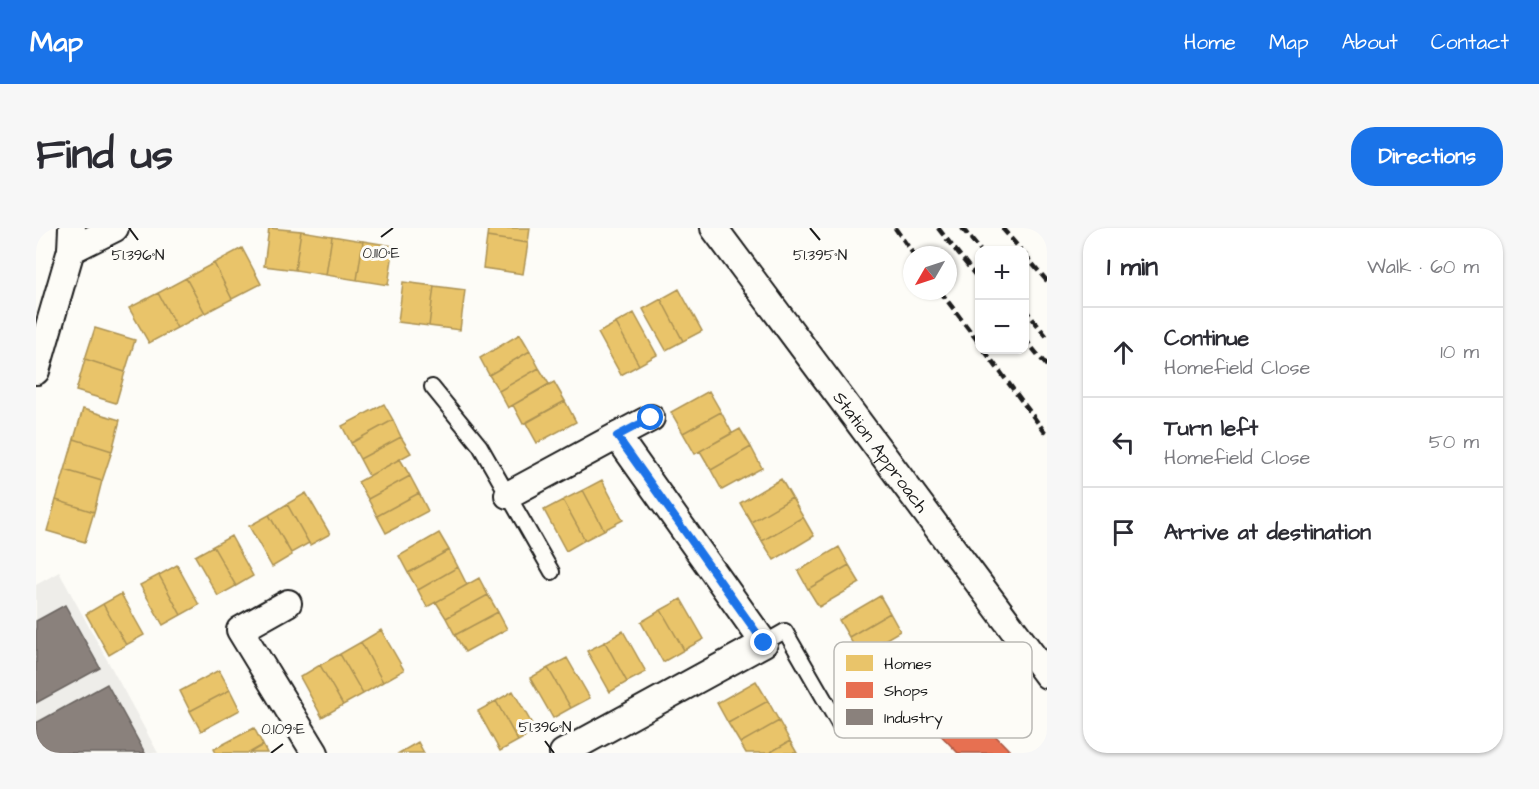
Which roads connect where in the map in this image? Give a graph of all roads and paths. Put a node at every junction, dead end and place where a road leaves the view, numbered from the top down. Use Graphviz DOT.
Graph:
graph roads {
  1 [pos="115,228"];
  2 [pos="714,228"];
  3 [pos="71,239"];
  4 [pos="36,371"];
  5 [pos="432,387"];
  6 [pos="651,418"];
  7 [pos="617,436"];
  8 [pos="508,495"];
  9 [pos="552,572"];
  10 [pos="288,603"];
  11 [pos="1022,642"];
  12 [pos="764,643"];
  13 [pos="1032,655"];
  14 [pos="1047,675"];
  15 [pos="834,716"];
  16 [pos="315,753"];
  17 [pos="563,753"];
  1 -- 3 [label="street"];
  2 -- 11 [label="street, Station Approach"];
  3 -- 4 [label="street"];
  5 -- 8 [label="lane"];
  6 -- 7 [label="street"];
  7 -- 8 [label="street"];
  7 -- 12 [label="street"];
  8 -- 9 [label="lane"];
  10 -- 16 [label="street"];
  12 -- 15 [label="lane"];
  12 -- 17 [label="street"];
  13 -- 14 [label="street, Station Approach"];
}
